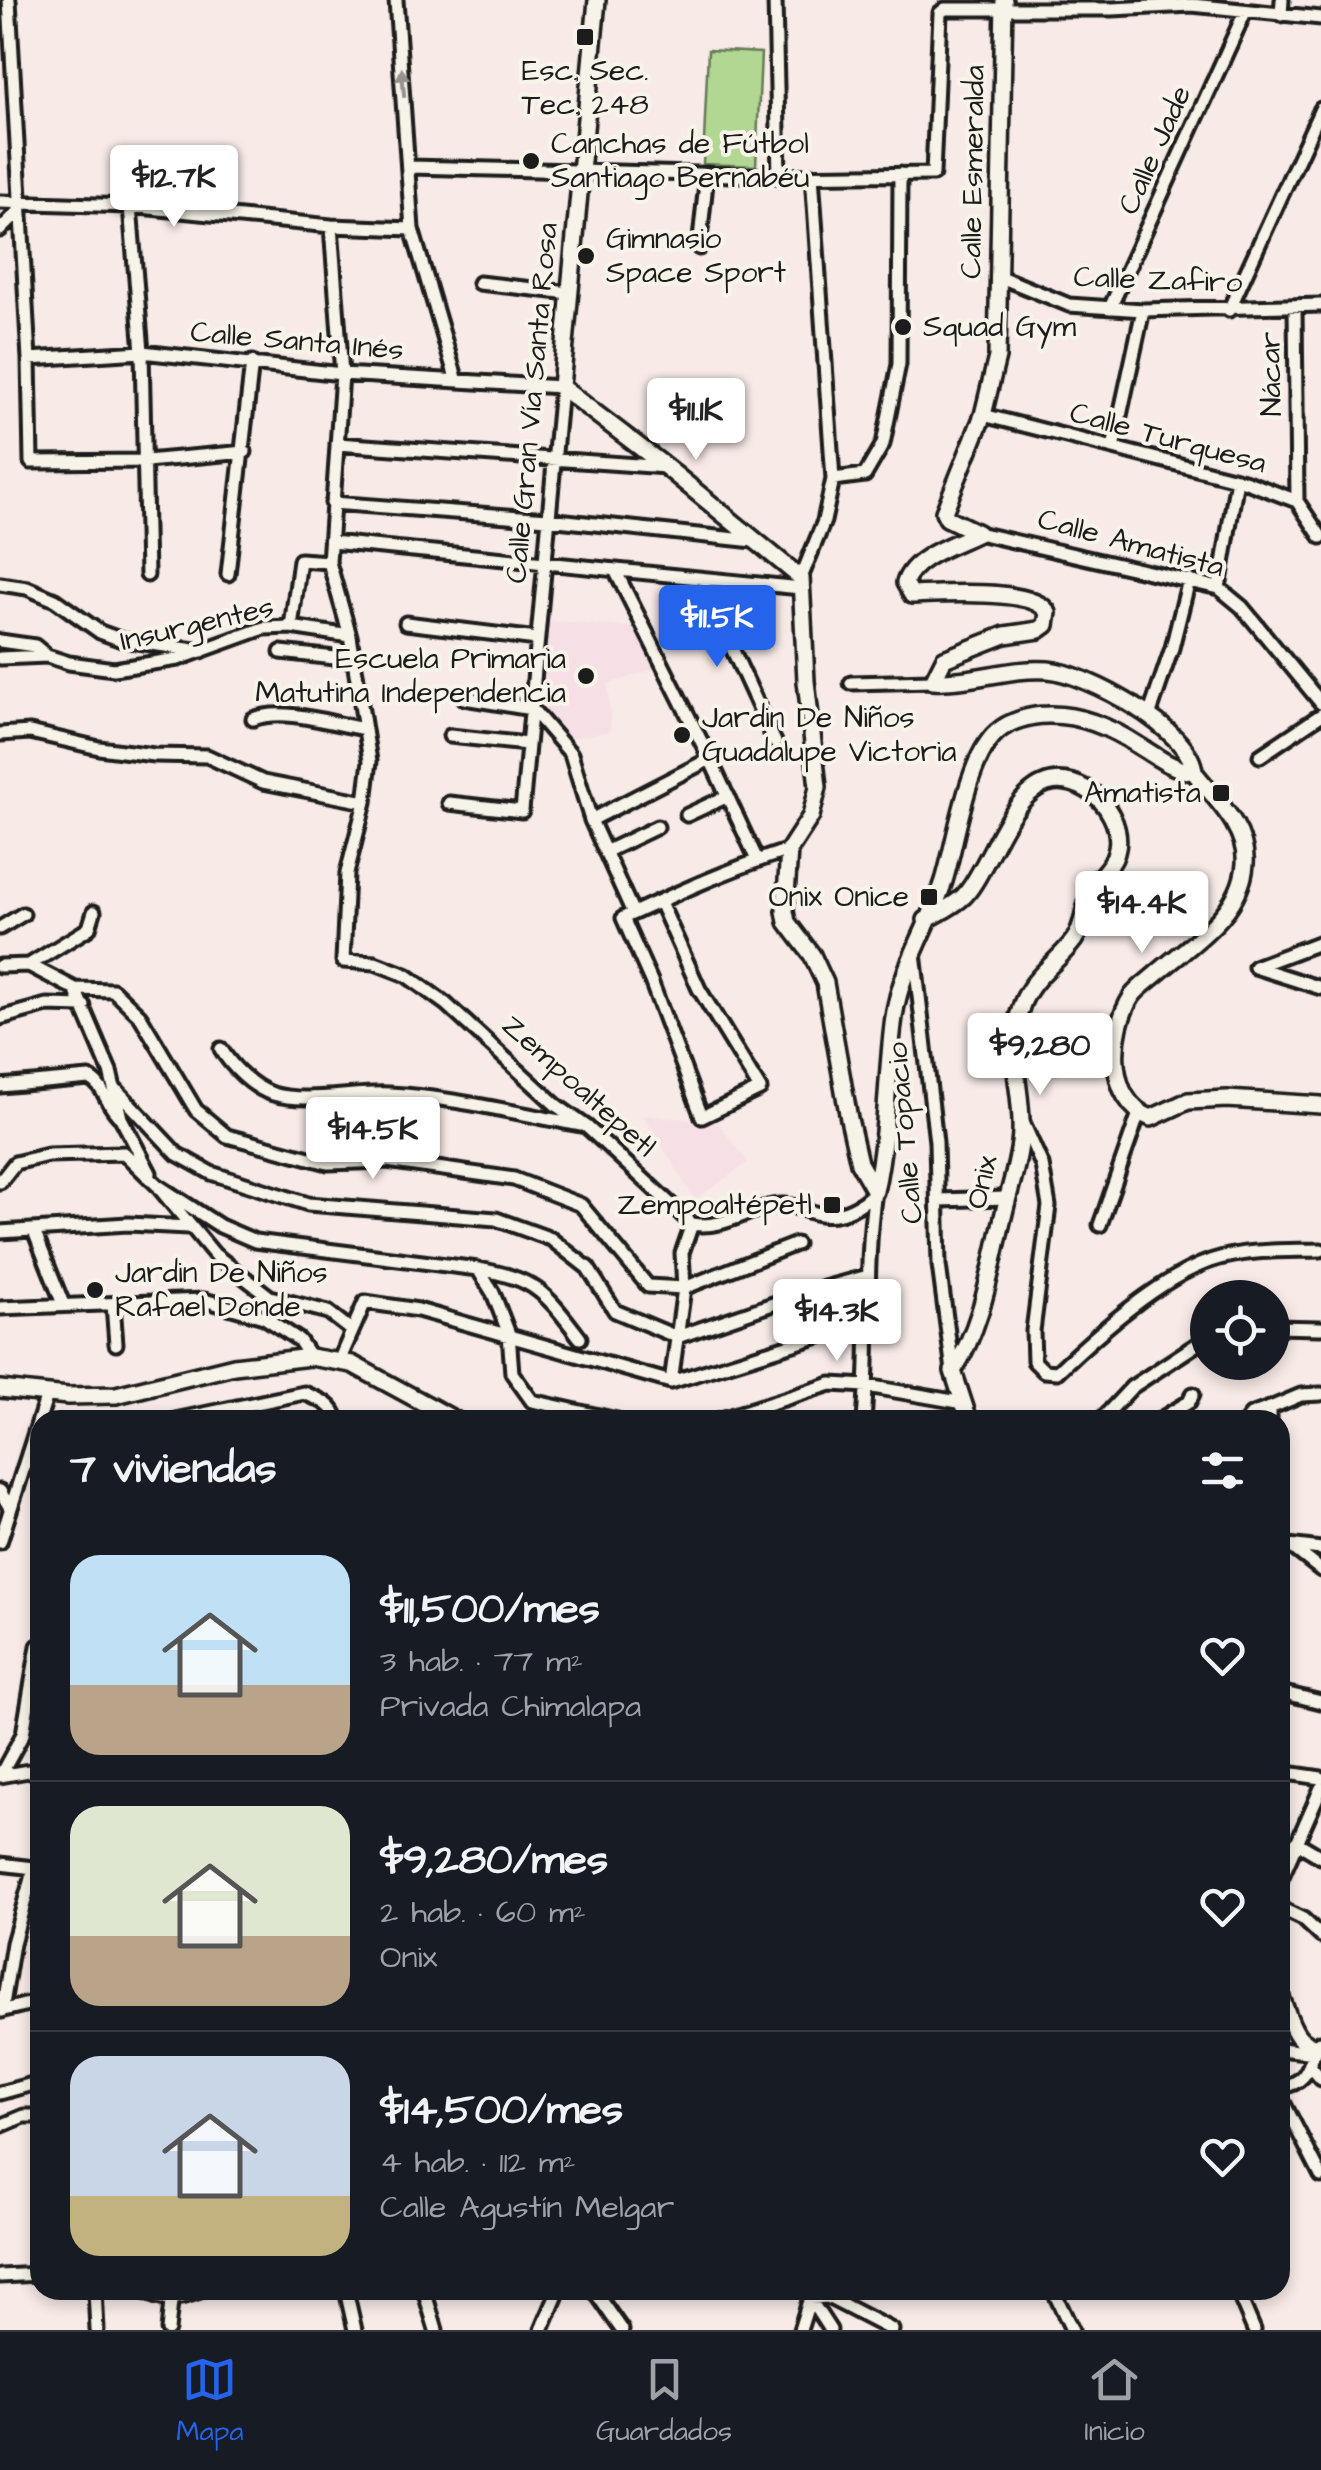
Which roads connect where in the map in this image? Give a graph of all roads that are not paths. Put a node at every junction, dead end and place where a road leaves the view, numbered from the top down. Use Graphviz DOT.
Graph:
graph roads {
  1 [pos="9,0"];
  2 [pos="396,0"];
  3 [pos="597,0"];
  4 [pos="775,0"];
  5 [pos="1282,0"];
  6 [pos="1004,4"];
  7 [pos="1245,12"];
  8 [pos="1280,15"];
  9 [pos="1321,18"];
  10 [pos="1321,109"];
  11 [pos="410,167"];
  12 [pos="582,171"];
  13 [pos="708,174"];
  14 [pos="900,174"];
  15 [pos="779,176"];
  16 [pos="812,176"];
  17 [pos="0,202"];
  18 [pos="130,206"];
  19 [pos="19,207"];
  20 [pos="332,226"];
  21 [pos="0,230"];
  22 [pos="412,230"];
  23 [pos="699,248"];
  24 [pos="998,276"];
  25 [pos="479,283"];
  26 [pos="570,293"];
  27 [pos="1321,305"];
  28 [pos="1296,306"];
  29 [pos="1110,308"];
  30 [pos="1144,310"];
  31 [pos="1229,310"];
  32 [pos="142,352"];
  33 [pos="29,359"];
  34 [pos="252,362"];
  35 [pos="342,374"];
  36 [pos="456,378"];
  37 [pos="561,386"];
  38 [pos="983,414"];
  39 [pos="338,444"];
  40 [pos="1113,448"];
  41 [pos="245,452"];
  42 [pos="553,460"];
  43 [pos="146,461"];
  44 [pos="666,467"];
  45 [pos="833,479"];
  46 [pos="1237,479"];
  47 [pos="1297,501"];
  48 [pos="332,503"];
  49 [pos="944,516"];
  50 [pos="548,519"];
  51 [pos="978,533"];
  52 [pos="1321,538"];
  53 [pos="754,541"];
  54 [pos="331,542"];
  55 [pos="545,561"];
  56 [pos="328,562"];
  57 [pos="615,570"];
  58 [pos="228,574"];
  59 [pos="147,575"];
  60 [pos="700,578"];
  61 [pos="1188,580"];
  62 [pos="801,583"];
  63 [pos="0,584"];
  64 [pos="1219,588"];
  65 [pos="406,623"];
  66 [pos="291,627"];
  67 [pos="350,636"];
  68 [pos="537,639"];
  69 [pos="0,642"];
  70 [pos="202,650"];
  71 [pos="281,652"];
  72 [pos="47,656"];
  73 [pos="0,658"];
  74 [pos="354,660"];
  75 [pos="933,681"];
  76 [pos="851,684"];
  77 [pos="464,698"];
  78 [pos="1321,703"];
  79 [pos="532,709"];
  80 [pos="1321,715"];
  81 [pos="1149,716"];
  82 [pos="253,719"];
  83 [pos="365,729"];
  84 [pos="0,734"];
  85 [pos="450,736"];
  86 [pos="775,742"];
  87 [pos="527,744"];
  88 [pos="1260,756"];
  89 [pos="710,759"];
  90 [pos="1194,772"];
  91 [pos="728,796"];
  92 [pos="365,802"];
  93 [pos="448,803"];
  94 [pos="688,815"];
  95 [pos="591,820"];
  96 [pos="657,826"];
  97 [pos="789,850"];
  98 [pos="605,852"];
  99 [pos="756,860"];
  100 [pos="660,902"];
  101 [pos="94,912"];
  102 [pos="22,914"];
  103 [pos="628,916"];
  104 [pos="926,920"];
  105 [pos="0,928"];
  106 [pos="1321,942"];
  107 [pos="914,949"];
  108 [pos="29,965"];
  109 [pos="0,966"];
  110 [pos="1321,988"];
  111 [pos="75,989"];
  112 [pos="84,1006"];
  113 [pos="0,1018"];
  114 [pos="221,1049"];
  115 [pos="0,1086"];
  116 [pos="114,1087"];
  117 [pos="406,1096"];
  118 [pos="1321,1105"];
  119 [pos="1020,1114"];
  120 [pos="1145,1116"];
  121 [pos="121,1118"];
  122 [pos="587,1126"];
  123 [pos="390,1130"];
  124 [pos="0,1182"];
  125 [pos="157,1185"];
  126 [pos="876,1190"];
  127 [pos="1007,1198"];
  128 [pos="938,1200"];
  129 [pos="692,1224"];
  130 [pos="1100,1225"];
  131 [pos="188,1226"];
  132 [pos="34,1231"];
  133 [pos="0,1232"];
  134 [pos="796,1244"];
  135 [pos="1321,1250"];
  136 [pos="478,1268"];
  137 [pos="868,1276"];
  138 [pos="684,1288"];
  139 [pos="270,1297"];
  140 [pos="63,1304"];
  141 [pos="113,1304"];
  142 [pos="0,1308"];
  143 [pos="264,1318"];
  144 [pos="868,1321"];
  145 [pos="1290,1327"];
  146 [pos="1321,1328"];
  147 [pos="350,1330"];
  148 [pos="509,1334"];
  149 [pos="678,1337"];
  150 [pos="580,1338"];
  151 [pos="116,1344"];
  152 [pos="1190,1348"];
  153 [pos="310,1357"];
  154 [pos="340,1359"];
  155 [pos="953,1371"];
  156 [pos="671,1382"];
  157 [pos="867,1386"];
  158 [pos="0,1388"];
  159 [pos="1193,1394"];
  160 [pos="1321,1394"];
  161 [pos="46,1395"];
  162 [pos="964,1403"];
  163 [pos="41,1410"];
  164 [pos="223,1410"];
  165 [pos="333,1410"];
  166 [pos="432,1410"];
  167 [pos="572,1410"];
  168 [pos="749,1410"];
  169 [pos="865,1410"];
  170 [pos="966,1410"];
  171 [pos="1110,1410"];
  172 [pos="1176,1410"];
  173 [pos="1277,1410"];
  174 [pos="30,1445"];
  175 [pos="0,1490"];
  176 [pos="10,1508"];
  177 [pos="2,1526"];
  178 [pos="0,1542"];
  179 [pos="1290,1545"];
  180 [pos="1290,1548"];
  181 [pos="1321,1549"];
  182 [pos="1321,1570"];
  183 [pos="30,1690"];
  184 [pos="1290,1694"];
  185 [pos="1321,1702"];
  186 [pos="30,1771"];
  187 [pos="1290,1773"];
  188 [pos="0,1776"];
  189 [pos="1321,1778"];
  190 [pos="1321,1788"];
  191 [pos="1296,1842"];
  192 [pos="1290,1857"];
  193 [pos="1321,1857"];
  194 [pos="0,1864"];
  195 [pos="30,1866"];
  196 [pos="30,1884"];
  197 [pos="1290,1913"];
  198 [pos="1321,1936"];
  199 [pos="6,1943"];
  200 [pos="30,2004"];
  201 [pos="1,2011"];
  202 [pos="1290,2020"];
  203 [pos="1290,2051"];
  204 [pos="1317,2055"];
  205 [pos="1321,2078"];
  206 [pos="30,2085"];
  207 [pos="1290,2086"];
  208 [pos="0,2093"];
  209 [pos="30,2116"];
  210 [pos="1290,2116"];
  211 [pos="0,2126"];
  212 [pos="1321,2176"];
  213 [pos="30,2274"];
  214 [pos="0,2276"];
  215 [pos="96,2300"];
  216 [pos="158,2300"];
  217 [pos="176,2300"];
  218 [pos="348,2300"];
  219 [pos="427,2300"];
  220 [pos="554,2300"];
  221 [pos="601,2300"];
  222 [pos="806,2300"];
  223 [pos="811,2300"];
  224 [pos="834,2300"];
  225 [pos="1058,2300"];
  226 [pos="1241,2300"];
  227 [pos="171,2302"];
  228 [pos="97,2330"];
  229 [pos="168,2330"];
  230 [pos="355,2330"];
  231 [pos="436,2330"];
  232 [pos="542,2330"];
  233 [pos="622,2330"];
  234 [pos="800,2330"];
  235 [pos="830,2330"];
  236 [pos="892,2330"];
  237 [pos="1072,2330"];
  238 [pos="1254,2330"];
  1 -- 19 [label="street"];
  11 -- 2 [label="street, one-way"];
  3 -- 12 [label="street, Calle Gran Vía Santa Rosa"];
  4 -- 15 [label="street"];
  5 -- 8 [label="street"];
  6 -- 7 [label="street"];
  6 -- 14 [label="street"];
  6 -- 24 [label="street, Calle Esmeralda"];
  7 -- 8 [label="street"];
  7 -- 29 [label="street, Calle Jade"];
  8 -- 9 [label="street"];
  10 -- 31 [label="street"];
  11 -- 12 [label="street"];
  11 -- 22 [label="street"];
  12 -- 13 [label="street"];
  12 -- 26 [label="street, Calle Gran Vía Santa Rosa"];
  13 -- 15 [label="street"];
  13 -- 23 [label="street"];
  14 -- 16 [label="street"];
  14 -- 45 [label="street"];
  15 -- 16 [label="street"];
  16 -- 45 [label="street"];
  17 -- 19 [label="street"];
  18 -- 19 [label="street"];
  18 -- 20 [label="street"];
  18 -- 32 [label="street"];
  19 -- 21 [label="street"];
  19 -- 33 [label="street"];
  20 -- 22 [label="street"];
  20 -- 35 [label="street, Zempoaltepetl"];
  22 -- 36 [label="street"];
  24 -- 29 [label="street, Calle Zafiro"];
  24 -- 38 [label="street, Calle Esmeralda"];
  25 -- 26 [label="street"];
  26 -- 37 [label="street, Calle Gran Vía Santa Rosa"];
  27 -- 28 [label="street, Calle Zafiro"];
  28 -- 31 [label="street, Calle Zafiro"];
  28 -- 47 [label="street, Nácar"];
  29 -- 30 [label="street, Calle Zafiro"];
  30 -- 31 [label="street, Calle Zafiro"];
  30 -- 40 [label="street"];
  32 -- 33 [label="street, Calle Santa Inés"];
  32 -- 34 [label="street, Calle Santa Inés"];
  32 -- 43 [label="street"];
  33 -- 43 [label="street"];
  34 -- 35 [label="street, Calle Santa Inés"];
  34 -- 41 [label="street"];
  35 -- 36 [label="street, Calle Santa Inés"];
  35 -- 39 [label="street, Zempoaltepetl"];
  36 -- 37 [label="street, Calle Santa Inés"];
  37 -- 42 [label="street, Calle Gran Vía Santa Rosa"];
  37 -- 44 [label="street"];
  38 -- 40 [label="street, Calle Turquesa"];
  38 -- 49 [label="street, Calle Esmeralda"];
  39 -- 42 [label="street"];
  39 -- 48 [label="street, Zempoaltepetl"];
  40 -- 46 [label="street, Calle Turquesa"];
  41 -- 43 [label="street"];
  41 -- 58 [label="street"];
  42 -- 44 [label="street"];
  42 -- 50 [label="street, Calle Gran Vía Santa Rosa"];
  43 -- 59 [label="street"];
  44 -- 53 [label="street"];
  45 -- 62 [label="street"];
  46 -- 47 [label="street, Calle Turquesa"];
  46 -- 64 [label="street"];
  47 -- 52 [label="street, Calle Turquesa"];
  48 -- 50 [label="street"];
  48 -- 54 [label="street, Zempoaltepetl"];
  49 -- 51 [label="street, Calle Amatista"];
  50 -- 53 [label="street"];
  50 -- 55 [label="street, Calle Gran Vía Santa Rosa"];
  51 -- 61 [label="street, Calle Amatista"];
  51 -- 75 [label="street"];
  53 -- 62 [label="street"];
  54 -- 55 [label="street"];
  54 -- 56 [label="street, Zempoaltepetl"];
  55 -- 57 [label="street"];
  55 -- 68 [label="street, Calle Gran Vía Santa Rosa"];
  56 -- 66 [label="street"];
  56 -- 67 [label="street, Zempoaltepetl"];
  57 -- 60 [label="street"];
  57 -- 89 [label="street"];
  60 -- 62 [label="street"];
  60 -- 86 [label="street"];
  61 -- 64 [label="street, Calle Amatista"];
  61 -- 81 [label="street"];
  62 -- 97 [label="street"];
  63 -- 70 [label="street"];
  64 -- 78 [label="street, Calle Amatista"];
  65 -- 68 [label="street"];
  66 -- 67 [label="street, Insurgentes"];
  66 -- 70 [label="street, Insurgentes"];
  67 -- 74 [label="street, Zempoaltepetl"];
  68 -- 79 [label="street, Calle Gran Vía Santa Rosa"];
  69 -- 72 [label="street, Insurgentes"];
  70 -- 72 [label="street, Insurgentes"];
  71 -- 74 [label="street"];
  72 -- 73 [label="street"];
  74 -- 83 [label="street, Zempoaltepetl"];
  75 -- 76 [label="street"];
  75 -- 81 [label="street"];
  77 -- 79 [label="street"];
  79 -- 87 [label="street, Calle Gran Vía Santa Rosa"];
  79 -- 95 [label="street"];
  80 -- 88 [label="street"];
  81 -- 90 [label="street"];
  82 -- 83 [label="street"];
  83 -- 92 [label="street, Zempoaltepetl"];
  84 -- 92 [label="street"];
  85 -- 87 [label="street"];
  87 -- 93 [label="street, Calle Gran Vía Santa Rosa"];
  89 -- 91 [label="street"];
  89 -- 95 [label="street"];
  90 -- 104 [label="street"];
  90 -- 120 [label="street"];
  91 -- 94 [label="street"];
  91 -- 99 [label="street"];
  92 -- 122 [label="street, Zempoaltepetl"];
  95 -- 98 [label="street"];
  96 -- 98 [label="street"];
  97 -- 99 [label="street"];
  97 -- 126 [label="street"];
  98 -- 103 [label="street"];
  99 -- 100 [label="street"];
  100 -- 103 [label="street"];
  100 -- 103 [label="street"];
  101 -- 108 [label="street"];
  102 -- 105 [label="street"];
  104 -- 107 [label="street"];
  104 -- 119 [label="street, Onix"];
  106 -- 110 [label="street"];
  107 -- 126 [label="street"];
  107 -- 128 [label="street, Calle Topacio"];
  108 -- 109 [label="street"];
  108 -- 111 [label="street"];
  111 -- 112 [label="street"];
  111 -- 138 [label="street"];
  112 -- 113 [label="street"];
  112 -- 116 [label="street"];
  114 -- 117 [label="street"];
  115 -- 121 [label="street"];
  116 -- 121 [label="street"];
  116 -- 149 [label="street"];
  117 -- 122 [label="street"];
  117 -- 123 [label="street"];
  118 -- 120 [label="street"];
  119 -- 127 [label="street, Onix"];
  119 -- 135 [label="street"];
  120 -- 130 [label="street"];
  121 -- 125 [label="street"];
  122 -- 129 [label="street, Zempoaltepetl"];
  124 -- 125 [label="street"];
  125 -- 131 [label="street"];
  125 -- 136 [label="street"];
  126 -- 129 [label="street"];
  126 -- 137 [label="street"];
  127 -- 128 [label="street"];
  127 -- 155 [label="street, Onix"];
  128 -- 155 [label="street, Calle Topacio"];
  129 -- 138 [label="street"];
  131 -- 132 [label="street"];
  131 -- 139 [label="street"];
  132 -- 133 [label="street"];
  132 -- 140 [label="street"];
  134 -- 138 [label="street"];
  136 -- 148 [label="street"];
  136 -- 150 [label="street"];
  137 -- 144 [label="street"];
  137 -- 149 [label="street"];
  138 -- 149 [label="street"];
  139 -- 143 [label="street"];
  139 -- 147 [label="street"];
  140 -- 141 [label="street"];
  140 -- 142 [label="street"];
  141 -- 143 [label="street"];
  141 -- 151 [label="street"];
  143 -- 153 [label="street"];
  144 -- 156 [label="street"];
  144 -- 157 [label="street"];
  145 -- 146 [label="street"];
  147 -- 148 [label="street"];
  147 -- 154 [label="street"];
  148 -- 156 [label="street"];
  148 -- 167 [label="street"];
  149 -- 156 [label="street"];
  152 -- 171 [label="street"];
  153 -- 154 [label="street"];
  153 -- 161 [label="street"];
  154 -- 166 [label="street"];
  155 -- 162 [label="street"];
  157 -- 162 [label="street"];
  157 -- 168 [label="street"];
  157 -- 169 [label="street"];
  158 -- 161 [label="street"];
  159 -- 172 [label="street"];
  160 -- 173 [label="street"];
  161 -- 163 [label="street"];
  162 -- 170 [label="street"];
  164 -- 165 [label="street"];
  174 -- 176 [label="street"];
  175 -- 176 [label="street"];
  176 -- 177 [label="street"];
  177 -- 178 [label="street"];
  179 -- 181 [label="street"];
  180 -- 182 [label="street"];
  183 -- 188 [label="street"];
  184 -- 185 [label="street"];
  186 -- 188 [label="street"];
  187 -- 189 [label="street"];
  190 -- 191 [label="street"];
  191 -- 192 [label="street"];
  191 -- 193 [label="street"];
  194 -- 195 [label="street"];
  196 -- 199 [label="street"];
  197 -- 198 [label="street"];
  199 -- 201 [label="street"];
  200 -- 201 [label="street"];
  202 -- 204 [label="street"];
  203 -- 204 [label="street"];
  204 -- 205 [label="street"];
  204 -- 207 [label="street"];
  206 -- 208 [label="street"];
  209 -- 211 [label="street"];
  210 -- 212 [label="street"];
  213 -- 214 [label="street"];
  215 -- 228 [label="street"];
  216 -- 227 [label="street"];
  217 -- 227 [label="street"];
  218 -- 230 [label="street"];
  219 -- 231 [label="street"];
  220 -- 232 [label="street"];
  221 -- 233 [label="street"];
  222 -- 234 [label="street"];
  223 -- 235 [label="street"];
  224 -- 236 [label="street"];
  225 -- 237 [label="street"];
  226 -- 238 [label="street"];
  227 -- 229 [label="street"];
}
